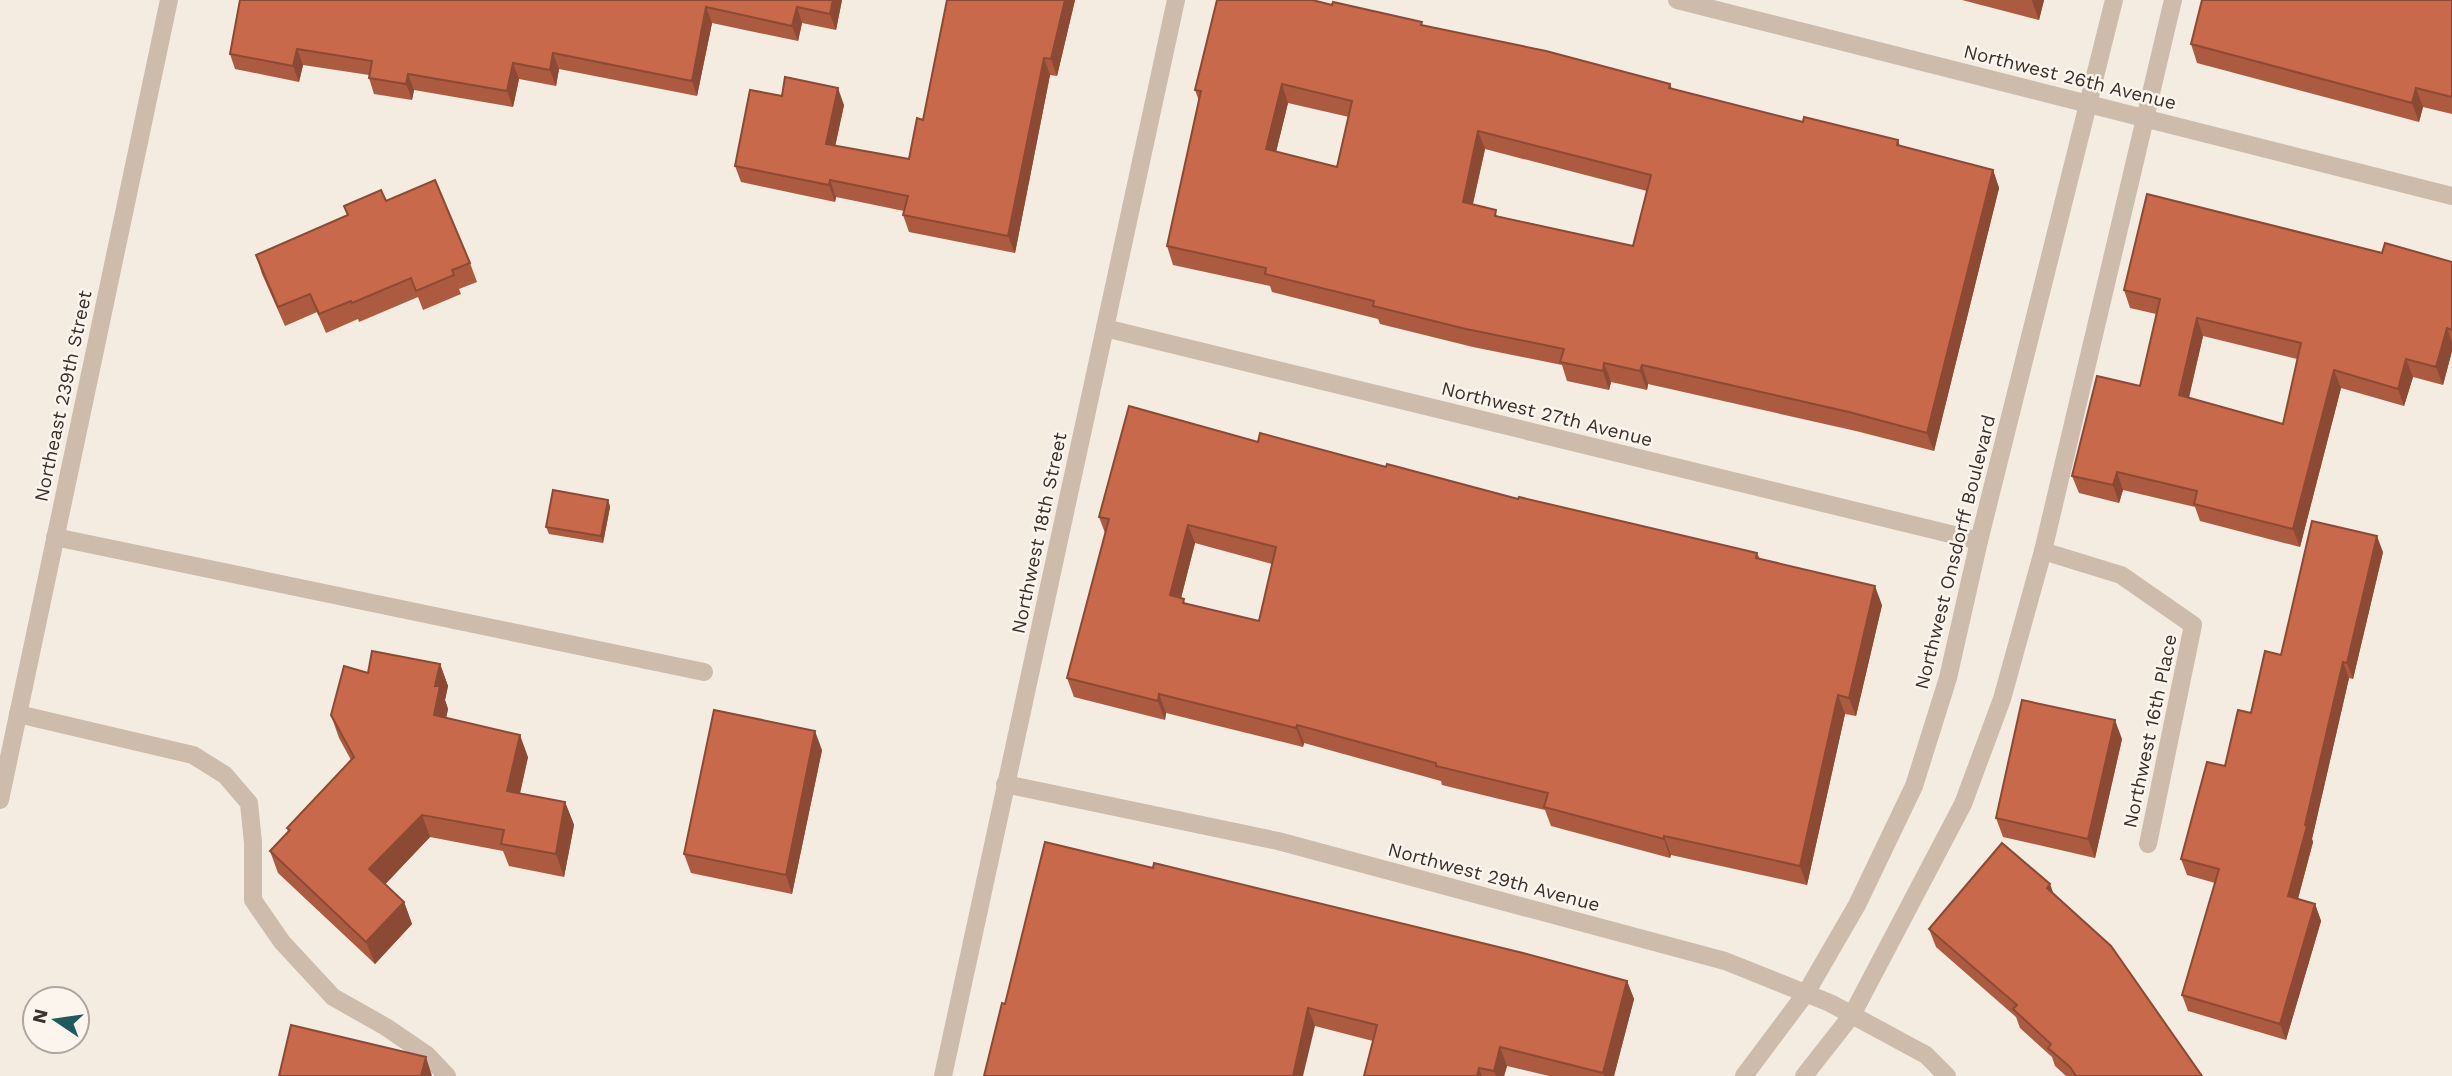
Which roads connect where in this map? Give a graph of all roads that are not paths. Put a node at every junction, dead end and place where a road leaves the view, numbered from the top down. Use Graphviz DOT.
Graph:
graph roads {
  1 [pos="169,0"];
  2 [pos="1176,0"];
  3 [pos="1677,0"];
  4 [pos="2114,0"];
  5 [pos="2173,0"];
  6 [pos="2088,104"];
  7 [pos="2144,118"];
  8 [pos="2452,196"];
  9 [pos="1105,328"];
  10 [pos="55,537"];
  11 [pos="1979,541"];
  12 [pos="2043,551"];
  13 [pos="704,673"];
  14 [pos="18,714"];
  15 [pos="1005,784"];
  16 [pos="0,800"];
  17 [pos="2148,844"];
  18 [pos="1806,993"];
  19 [pos="1852,1015"];
  20 [pos="447,1076"];
  21 [pos="943,1076"];
  22 [pos="1744,1076"];
  23 [pos="1804,1076"];
  24 [pos="1947,1076"];
  1 -- 10 [label="street, Northeast 239th Street"];
  2 -- 9 [label="street, Northwest 18th Street"];
  3 -- 6 [label="street, Northwest 26th Avenue"];
  4 -- 6 [label="street, Northwest Onsdorff Boulevard"];
  5 -- 7 [label="street"];
  6 -- 7 [label="street, Northwest 26th Avenue"];
  6 -- 11 [label="street, Northwest Onsdorff Boulevard"];
  7 -- 8 [label="street, Northwest 26th Avenue"];
  7 -- 12 [label="street"];
  9 -- 11 [label="street, Northwest 27th Avenue"];
  9 -- 15 [label="street, Northwest 18th Street"];
  10 -- 13 [label="street"];
  10 -- 14 [label="street, Northeast 239th Street"];
  11 -- 18 [label="street, Northwest Onsdorff Boulevard"];
  12 -- 17 [label="street, Northwest 16th Place"];
  12 -- 19 [label="street"];
  14 -- 16 [label="street, Northeast 239th Street"];
  14 -- 20 [label="street"];
  15 -- 18 [label="street, Northwest 29th Avenue"];
  15 -- 21 [label="street, Northwest 18th Street"];
  18 -- 19 [label="street, Northwest 29th Avenue"];
  18 -- 22 [label="street, Northwest Onsdorff Boulevard"];
  19 -- 23 [label="street"];
  19 -- 24 [label="street, Northwest 29th Avenue"];
}
